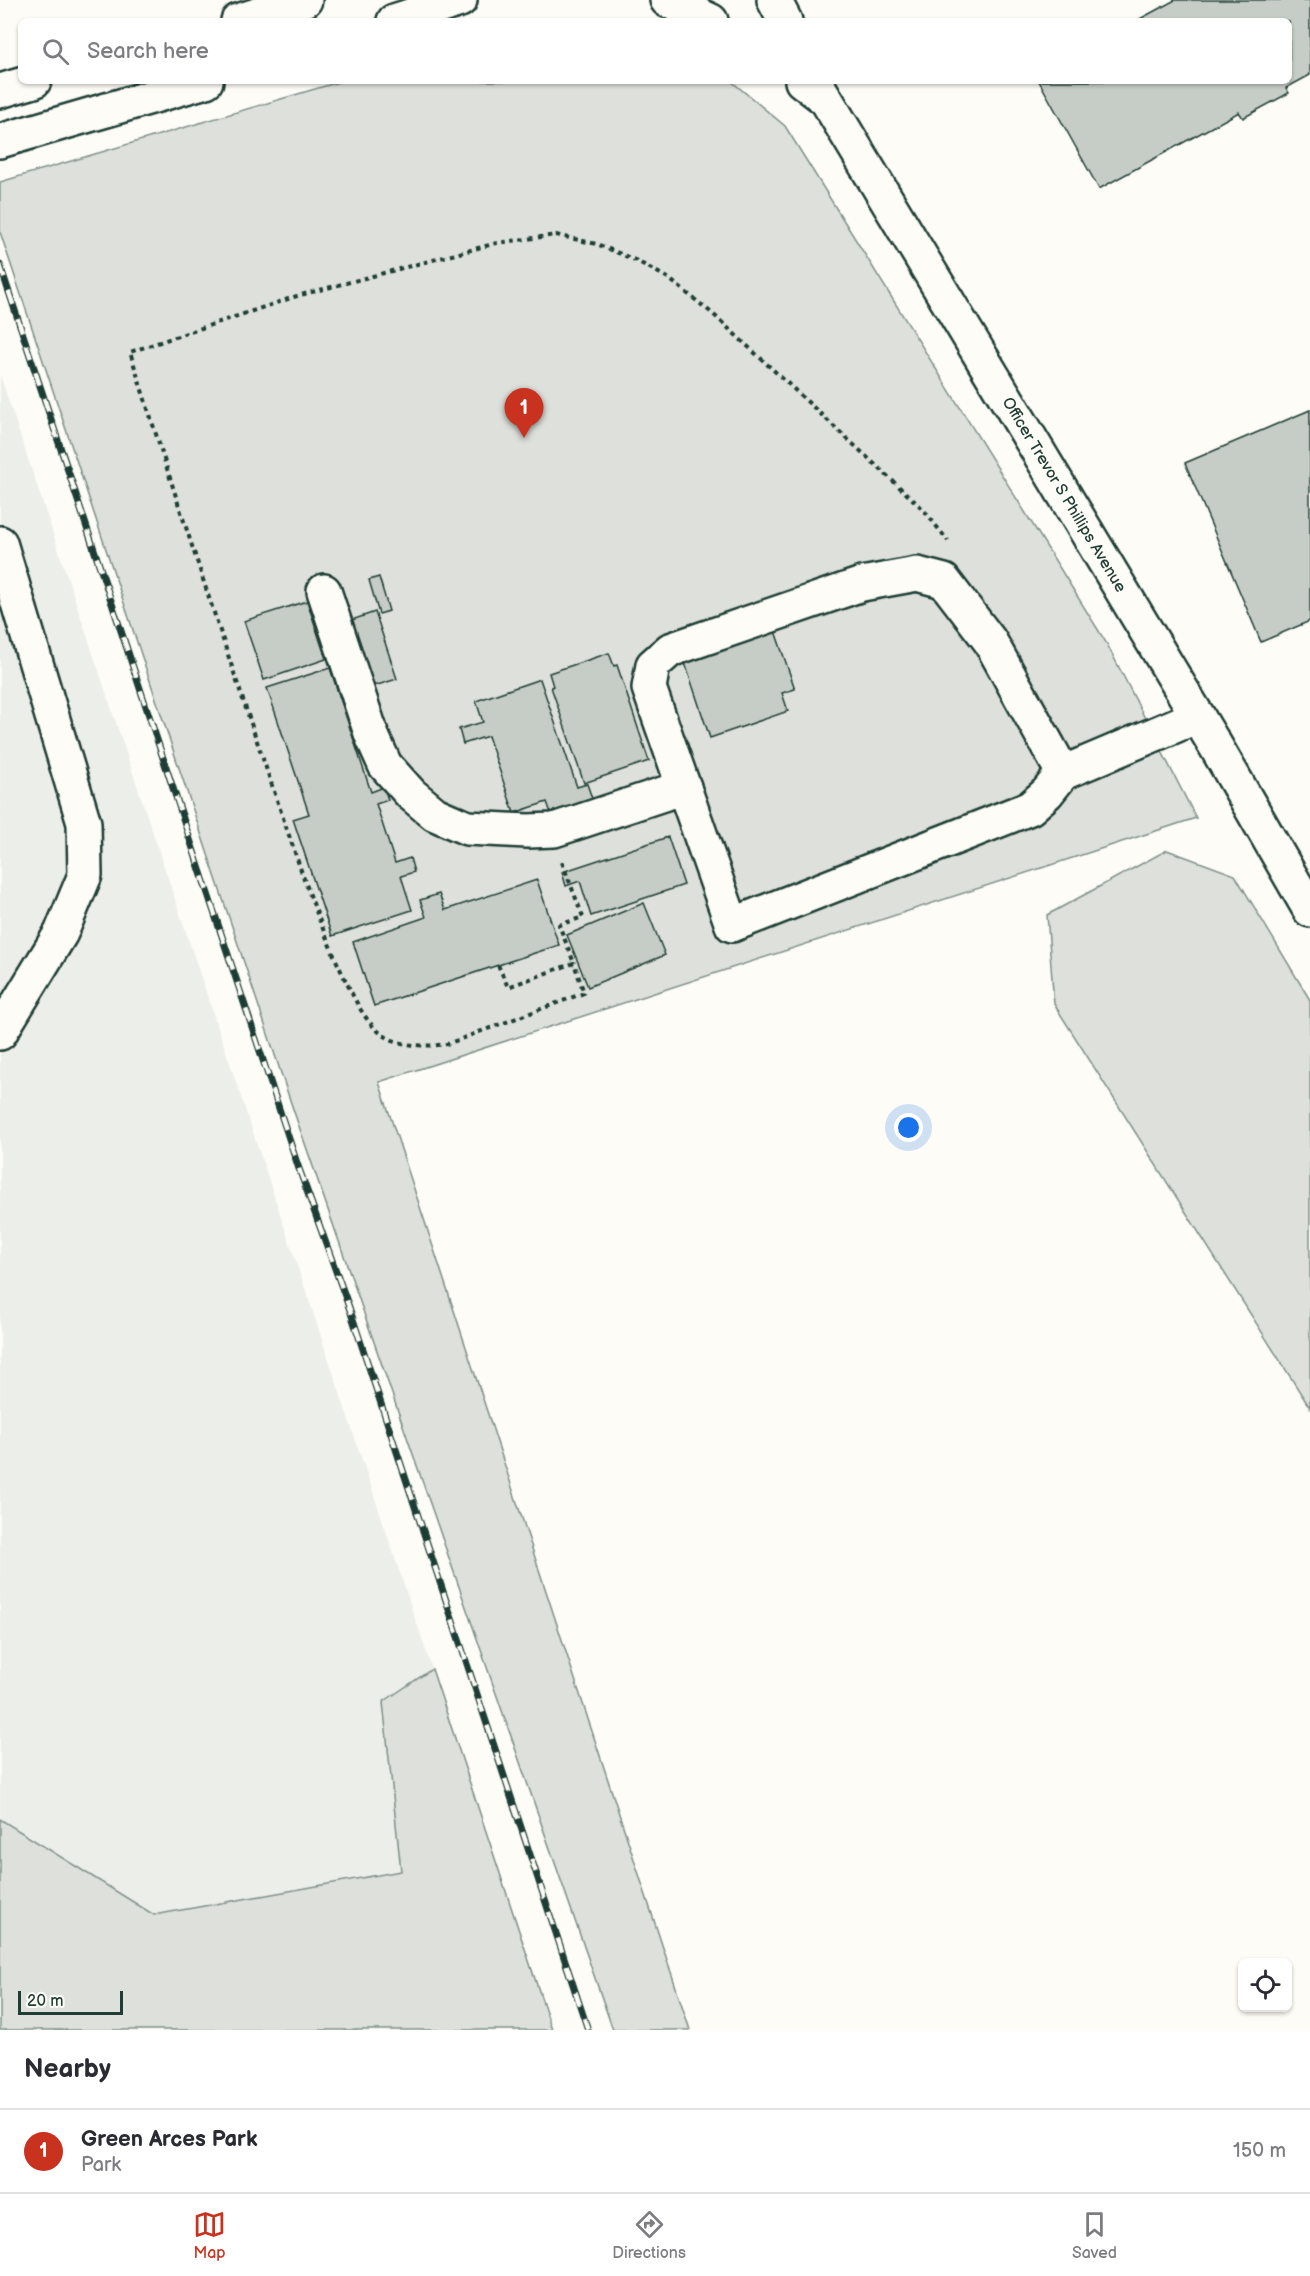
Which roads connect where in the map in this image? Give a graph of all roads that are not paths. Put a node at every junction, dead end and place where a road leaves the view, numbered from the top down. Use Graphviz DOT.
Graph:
graph roads {
  1 [pos="305,0"];
  2 [pos="460,0"];
  3 [pos="667,0"];
  4 [pos="774,0"];
  5 [pos="248,18"];
  6 [pos="403,18"];
  7 [pos="705,18"];
  8 [pos="783,18"];
  9 [pos="24,84"];
  10 [pos="197,84"];
  11 [pos="814,87"];
  12 [pos="0,91"];
  13 [pos="0,141"];
  14 [pos="0,543"];
  15 [pos="324,591"];
  16 [pos="1198,716"];
  17 [pos="1063,773"];
  18 [pos="684,787"];
  19 [pos="1310,910"];
  20 [pos="0,1033"];
  1 -- 5 [label="street"];
  2 -- 6 [label="street"];
  3 -- 7 [label="street"];
  4 -- 8 [label="street"];
  9 -- 12 [label="street"];
  10 -- 13 [label="street"];
  11 -- 16 [label="street, Officer Trevor S Phillips Avenue"];
  14 -- 20 [label="street"];
  15 -- 18 [label="street"];
  16 -- 17 [label="street"];
  16 -- 19 [label="street, Officer Trevor S Phillips Avenue"];
  17 -- 18 [label="street"];
  17 -- 18 [label="street"];
}
